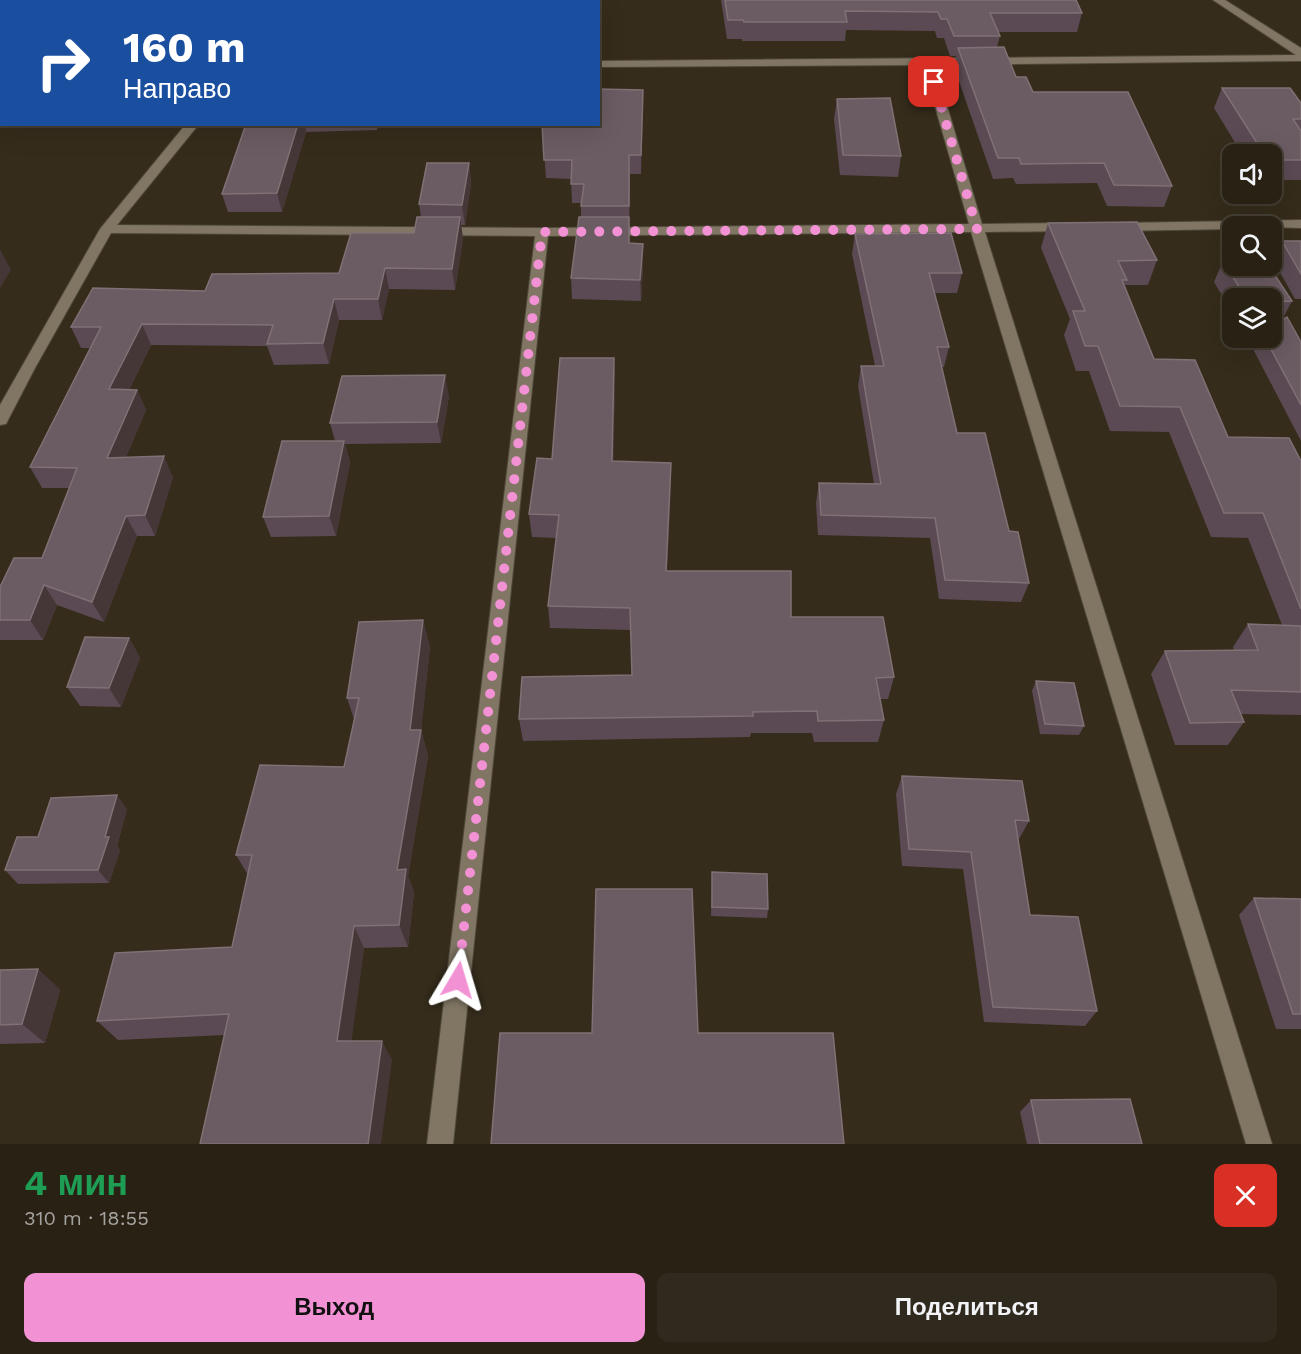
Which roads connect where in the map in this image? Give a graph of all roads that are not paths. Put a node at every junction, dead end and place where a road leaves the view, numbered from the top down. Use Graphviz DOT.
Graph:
graph roads {
  1 [pos="1218,0"];
  2 [pos="1301,53"];
  3 [pos="1301,58"];
  4 [pos="928,61"];
  5 [pos="600,64"];
  6 [pos="191,126"];
  7 [pos="1301,224"];
  8 [pos="1081,227"];
  9 [pos="1104,227"];
  10 [pos="107,229"];
  11 [pos="977,229"];
  12 [pos="542,232"];
  13 [pos="0,420"];
  14 [pos="440,1144"];
  15 [pos="1259,1144"];
  1 -- 2 [label="street"];
  3 -- 4 [label="street"];
  4 -- 5 [label="street"];
  4 -- 11 [label="street"];
  6 -- 10 [label="street"];
  7 -- 9 [label="street"];
  8 -- 11 [label="street"];
  10 -- 12 [label="street"];
  10 -- 13 [label="street"];
  11 -- 12 [label="street"];
  11 -- 15 [label="street"];
  12 -- 14 [label="street"];
}
